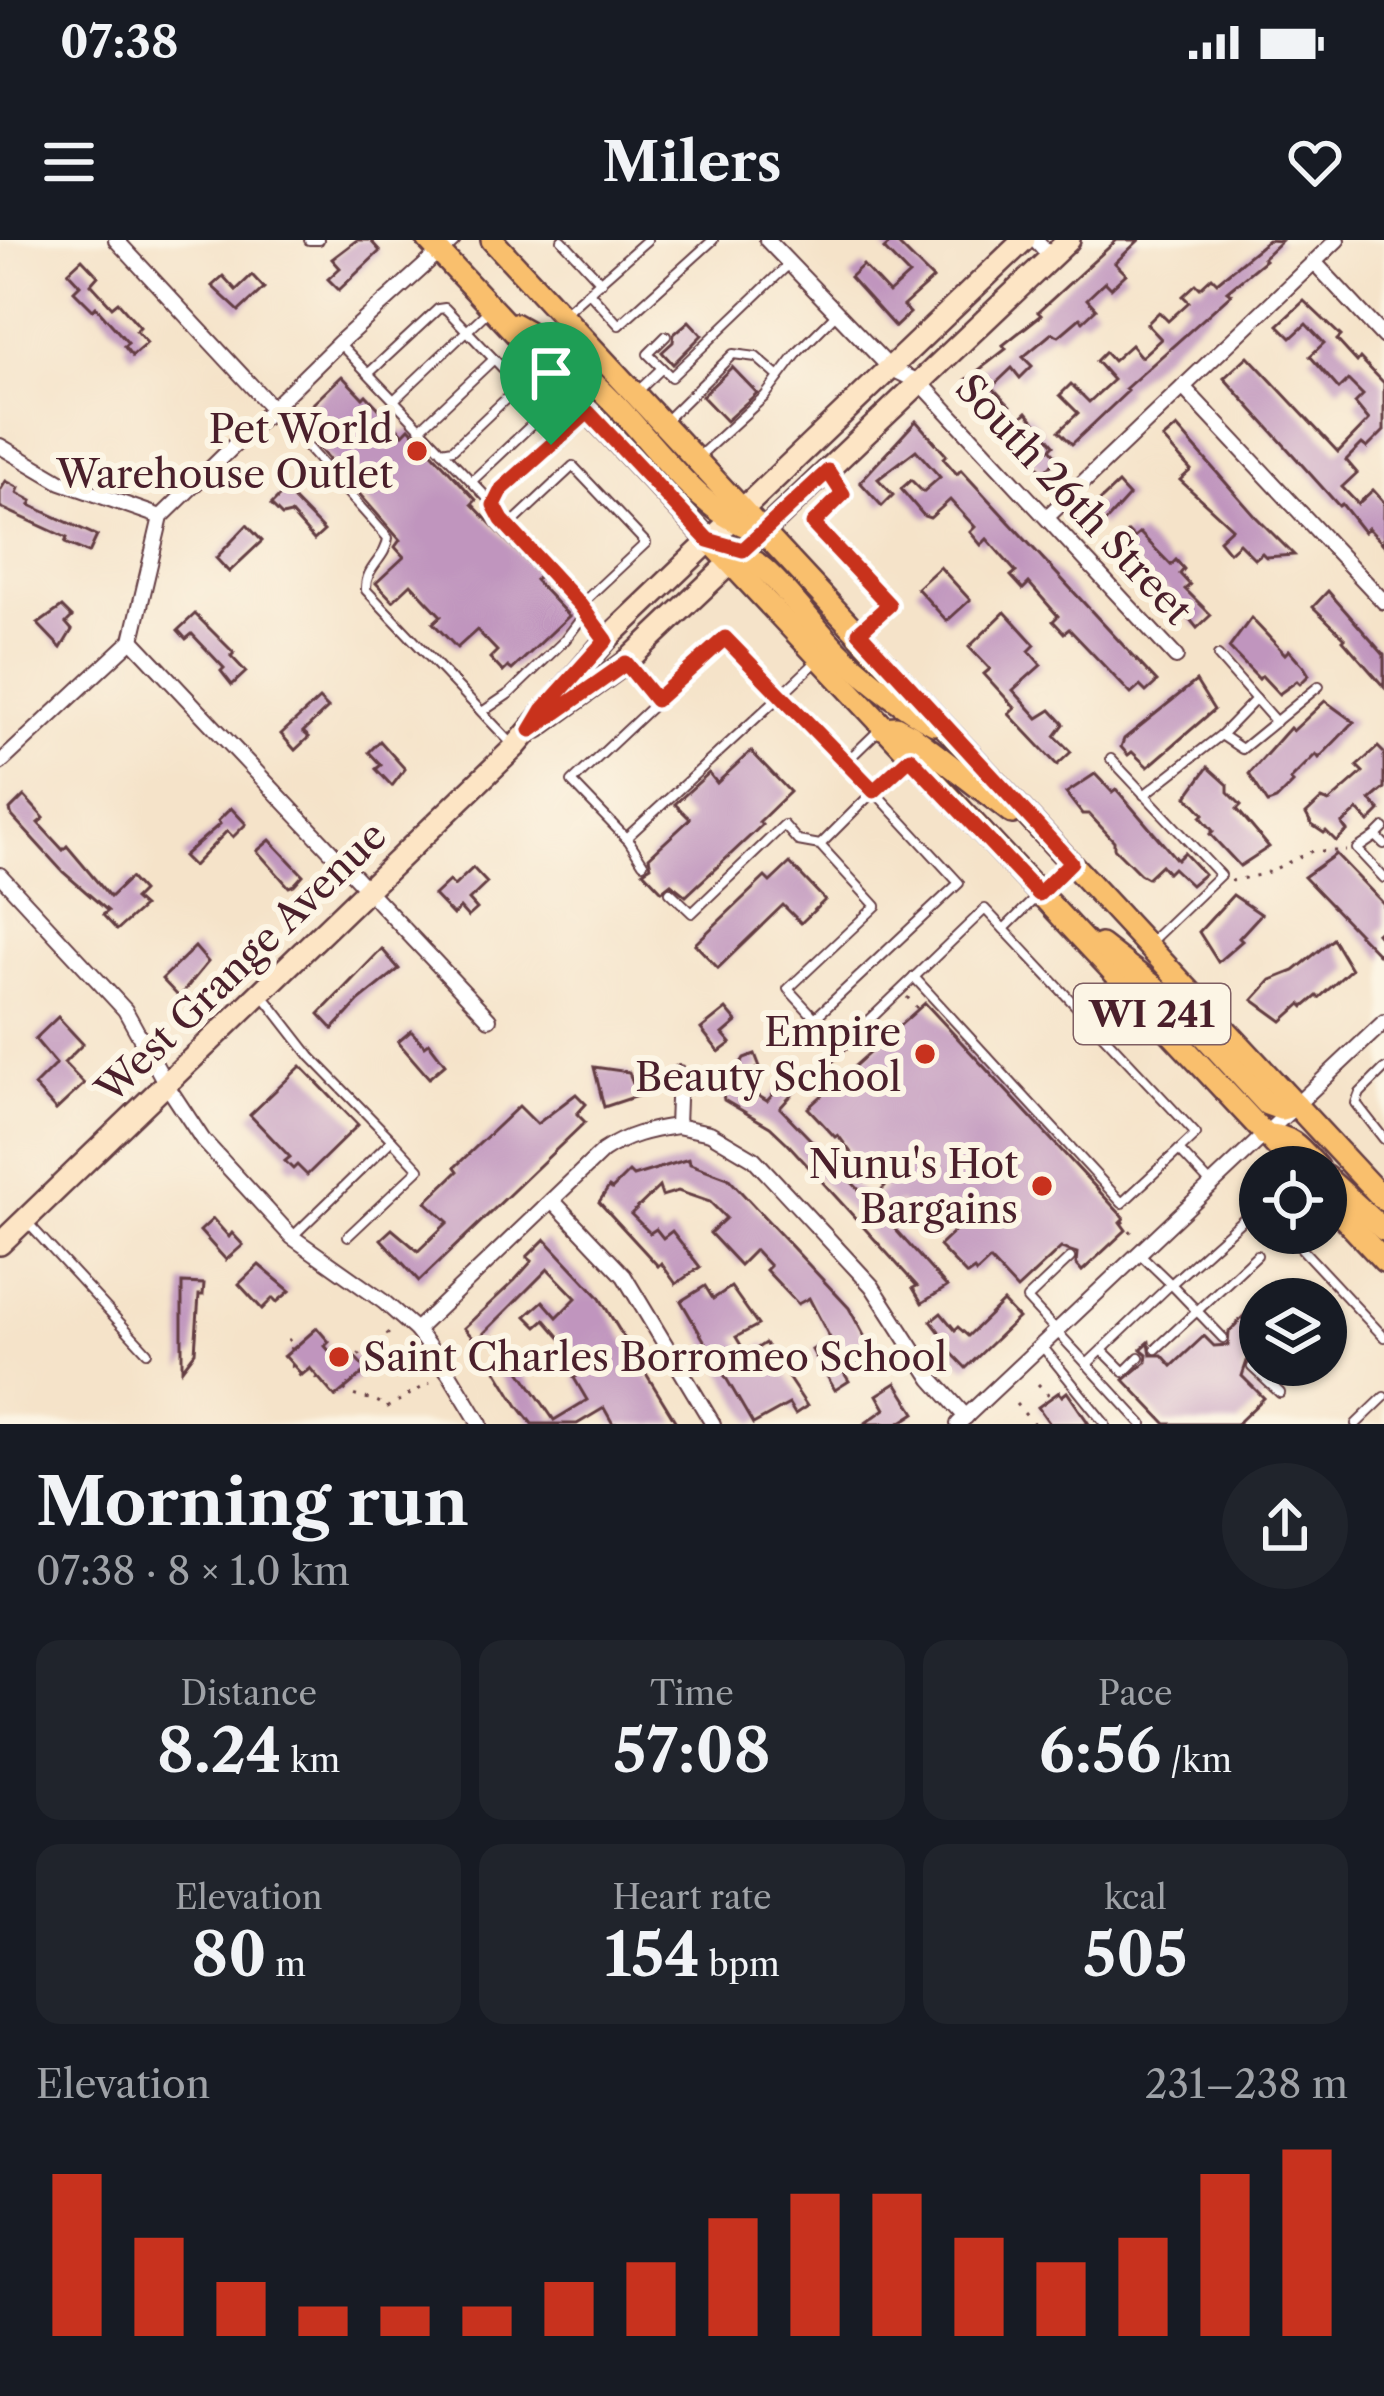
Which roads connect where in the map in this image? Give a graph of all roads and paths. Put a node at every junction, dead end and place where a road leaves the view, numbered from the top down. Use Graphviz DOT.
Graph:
graph roads {
  1 [pos="116,240"];
  2 [pos="309,240"];
  3 [pos="319,240"];
  4 [pos="492,240"];
  5 [pos="562,240"];
  6 [pos="647,240"];
  7 [pos="713,240"];
  8 [pos="767,240"];
  9 [pos="1024,240"];
  10 [pos="1036,240"];
  11 [pos="1070,240"];
  12 [pos="1337,240"];
  13 [pos="440,244"];
  14 [pos="1052,257"];
  15 [pos="1314,262"];
  16 [pos="789,264"];
  17 [pos="601,282"];
  18 [pos="589,292"];
  19 [pos="495,312"];
  20 [pos="837,313"];
  21 [pos="562,315"];
  22 [pos="467,331"];
  23 [pos="666,336"];
  24 [pos="1384,338"];
  25 [pos="339,343"];
  26 [pos="494,359"];
  27 [pos="662,368"];
  28 [pos="890,368"];
  29 [pos="369,373"];
  30 [pos="779,377"];
  31 [pos="921,383"];
  32 [pos="1184,386"];
  33 [pos="635,394"];
  34 [pos="394,400"];
  35 [pos="272,408"];
  36 [pos="588,412"];
  37 [pos="541,416"];
  38 [pos="663,423"];
  39 [pos="421,428"];
  40 [pos="0,446"];
  41 [pos="806,446"];
  42 [pos="442,451"];
  43 [pos="696,459"];
  44 [pos="828,471"];
  45 [pos="472,481"];
  46 [pos="494,505"];
  47 [pos="735,514"];
  48 [pos="1048,516"];
  49 [pos="161,517"];
  50 [pos="508,527"];
  51 [pos="763,532"];
  52 [pos="708,540"];
  53 [pos="736,557"];
  54 [pos="1384,602"];
  55 [pos="580,605"];
  56 [pos="584,615"];
  57 [pos="859,632"];
  58 [pos="132,640"];
  59 [pos="606,640"];
  60 [pos="1218,656"];
  61 [pos="1177,657"];
  62 [pos="819,659"];
  63 [pos="626,663"];
  64 [pos="1319,686"];
  65 [pos="781,696"];
  66 [pos="1256,699"];
  67 [pos="656,700"];
  68 [pos="482,712"];
  69 [pos="1276,722"];
  70 [pos="882,728"];
  71 [pos="950,733"];
  72 [pos="1221,735"];
  73 [pos="523,738"];
  74 [pos="910,758"];
  75 [pos="1111,759"];
  76 [pos="846,762"];
  77 [pos="0,763"];
  78 [pos="874,791"];
  79 [pos="1144,795"];
  80 [pos="1035,824"];
  81 [pos="1380,832"];
  82 [pos="626,838"];
  83 [pos="1384,844"];
  84 [pos="820,845"];
  85 [pos="1357,849"];
  86 [pos="1071,862"];
  87 [pos="643,863"];
  88 [pos="0,875"];
  89 [pos="1220,875"];
  90 [pos="1384,878"];
  91 [pos="368,889"];
  92 [pos="670,892"];
  93 [pos="1039,894"];
  94 [pos="1056,913"];
  95 [pos="1004,929"];
  96 [pos="1147,945"];
  97 [pos="914,977"];
  98 [pos="900,990"];
  99 [pos="261,993"];
  100 [pos="918,1009"];
  101 [pos="489,1019"];
  102 [pos="1384,1022"];
  103 [pos="829,1059"];
  104 [pos="1383,1071"];
  105 [pos="679,1073"];
  106 [pos="166,1084"];
  107 [pos="1296,1105"];
  108 [pos="677,1126"];
  109 [pos="1265,1135"];
  110 [pos="1384,1138"];
  111 [pos="392,1140"];
  112 [pos="1276,1146"];
  113 [pos="1298,1146"];
  114 [pos="1179,1150"];
  115 [pos="1212,1185"];
  116 [pos="1347,1196"];
  117 [pos="552,1200"];
  118 [pos="1384,1200"];
  119 [pos="25,1220"];
  120 [pos="1121,1221"];
  121 [pos="1347,1221"];
  122 [pos="1239,1223"];
  123 [pos="1384,1229"];
  124 [pos="1132,1233"];
  125 [pos="348,1236"];
  126 [pos="292,1237"];
  127 [pos="0,1244"];
  128 [pos="1140,1254"];
  129 [pos="1307,1254"];
  130 [pos="1257,1255"];
  131 [pos="1070,1258"];
  132 [pos="1384,1261"];
  133 [pos="1171,1284"];
  134 [pos="1198,1312"];
  135 [pos="416,1330"];
  136 [pos="1057,1332"];
  137 [pos="389,1334"];
  138 [pos="1384,1336"];
  139 [pos="1223,1338"];
  140 [pos="288,1340"];
  141 [pos="1042,1346"];
  142 [pos="1102,1349"];
  143 [pos="1156,1349"];
  144 [pos="147,1352"];
  145 [pos="1139,1357"];
  146 [pos="391,1360"];
  147 [pos="1087,1364"];
  148 [pos="320,1383"];
  149 [pos="430,1383"];
  150 [pos="1038,1384"];
  151 [pos="1272,1386"];
  152 [pos="344,1389"];
  153 [pos="1280,1393"];
  154 [pos="1051,1397"];
  155 [pos="1384,1397"];
  156 [pos="1016,1405"];
  157 [pos="962,1420"];
  158 [pos="480,1424"];
  159 [pos="713,1424"];
  160 [pos="1034,1424"];
  161 [pos="1106,1424"];
  162 [pos="1142,1424"];
  163 [pos="1356,1424"];
  1 -- 35 [label="street"];
  2 -- 3 [label="lane"];
  4 -- 21 [label="main road, WI 241"];
  5 -- 17 [label="lane"];
  6 -- 17 [label="lane"];
  7 -- 18 [label="lane"];
  8 -- 16 [label="street, South 26th Street"];
  9 -- 28 [label="street, West Grange Avenue"];
  10 -- 14 [label="street"];
  11 -- 14 [label="street, West Grange Avenue"];
  12 -- 15 [label="street"];
  13 -- 19 [label="main road"];
  13 -- 25 [label="street"];
  14 -- 31 [label="street, West Grange Avenue"];
  15 -- 24 [label="street"];
  15 -- 32 [label="street"];
  16 -- 20 [label="street, South 26th Street"];
  16 -- 27 [label="lane"];
  17 -- 18 [label="lane"];
  18 -- 21 [label="lane"];
  19 -- 22 [label="lane"];
  19 -- 36 [label="main road"];
  19 -- 47 [label="main road"];
  20 -- 28 [label="street, South 26th Street"];
  20 -- 30 [label="lane"];
  21 -- 33 [label="main road, WI 241"];
  22 -- 26 [label="lane"];
  22 -- 29 [label="lane"];
  22 -- 34 [label="lane"];
  23 -- 27 [label="lane"];
  25 -- 29 [label="lane"];
  25 -- 35 [label="street"];
  26 -- 39 [label="lane"];
  26 -- 42 [label="lane"];
  27 -- 33 [label="lane"];
  28 -- 31 [label="street, South 26th Street"];
  28 -- 41 [label="street, West Grange Avenue"];
  29 -- 34 [label="lane"];
  30 -- 38 [label="lane"];
  30 -- 43 [label="lane"];
  31 -- 44 [label="street, West Grange Avenue"];
  31 -- 48 [label="street, South 26th Street"];
  32 -- 48 [label="street"];
  32 -- 54 [label="street"];
  33 -- 38 [label="main road, WI 241"];
  34 -- 39 [label="lane"];
  35 -- 49 [label="street"];
  35 -- 68 [label="lane"];
  36 -- 46 [label="lane"];
  36 -- 52 [label="main road"];
  37 -- 45 [label="lane"];
  38 -- 43 [label="main road, WI 241"];
  39 -- 42 [label="lane"];
  40 -- 49 [label="street"];
  41 -- 44 [label="street"];
  41 -- 47 [label="street, West Grange Avenue"];
  42 -- 45 [label="lane"];
  43 -- 47 [label="main road, WI 241"];
  44 -- 51 [label="street, West Grange Avenue"];
  44 -- 57 [label="lane"];
  45 -- 46 [label="lane"];
  46 -- 50 [label="lane"];
  47 -- 51 [label="main road, WI 241"];
  47 -- 52 [label="street, West Grange Avenue"];
  48 -- 61 [label="street, South 26th Street"];
  49 -- 58 [label="street"];
  50 -- 55 [label="lane"];
  50 -- 55 [label="lane"];
  51 -- 53 [label="street, West Grange Avenue"];
  51 -- 57 [label="main road, WI 241"];
  52 -- 53 [label="main road"];
  52 -- 59 [label="street, West Grange Avenue"];
  53 -- 62 [label="main road, WI 241"];
  53 -- 63 [label="street, West Grange Avenue"];
  53 -- 71 [label="main road"];
  55 -- 56 [label="lane"];
  56 -- 59 [label="lane"];
  56 -- 68 [label="lane"];
  57 -- 71 [label="main road, WI 241"];
  58 -- 77 [label="street"];
  58 -- 91 [label="street"];
  59 -- 63 [label="street"];
  59 -- 73 [label="street, West Grange Avenue"];
  60 -- 66 [label="lane"];
  62 -- 65 [label="lane"];
  62 -- 70 [label="main road, WI 241"];
  63 -- 67 [label="lane"];
  63 -- 73 [label="street, West Grange Avenue"];
  64 -- 69 [label="lane"];
  65 -- 67 [label="lane"];
  65 -- 76 [label="lane"];
  65 -- 82 [label="lane"];
  66 -- 69 [label="lane"];
  66 -- 72 [label="lane"];
  67 -- 82 [label="lane"];
  68 -- 73 [label="lane"];
  69 -- 72 [label="lane"];
  70 -- 74 [label="main road, WI 241"];
  70 -- 76 [label="lane"];
  70 -- 80 [label="main road"];
  71 -- 80 [label="main road, WI 241"];
  72 -- 79 [label="lane"];
  73 -- 91 [label="street, West Grange Avenue"];
  74 -- 78 [label="lane"];
  74 -- 93 [label="main road, WI 241"];
  75 -- 79 [label="lane"];
  76 -- 78 [label="lane"];
  78 -- 84 [label="lane"];
  78 -- 84 [label="lane"];
  79 -- 89 [label="lane"];
  80 -- 86 [label="main road, WI 241"];
  81 -- 83 [label="lane"];
  81 -- 85 [label="lane"];
  82 -- 87 [label="lane"];
  84 -- 92 [label="lane"];
  85 -- 89 [label="path"];
  85 -- 90 [label="lane"];
  86 -- 93 [label="lane"];
  86 -- 96 [label="main road, WI 241"];
  88 -- 106 [label="street"];
  89 -- 96 [label="lane"];
  91 -- 99 [label="street, West Grange Avenue"];
  91 -- 101 [label="street"];
  93 -- 94 [label="main road, WI 241"];
  93 -- 95 [label="lane"];
  94 -- 107 [label="main road"];
  94 -- 109 [label="main road, WI 241"];
  95 -- 97 [label="lane"];
  95 -- 114 [label="lane"];
  96 -- 107 [label="main road, WI 241"];
  97 -- 98 [label="lane"];
  97 -- 114 [label="lane"];
  98 -- 100 [label="path"];
  98 -- 103 [label="lane"];
  99 -- 106 [label="street, West Grange Avenue"];
  99 -- 111 [label="lane"];
  102 -- 107 [label="street"];
  104 -- 110 [label="lane"];
  105 -- 108 [label="street"];
  106 -- 119 [label="street, West Grange Avenue"];
  106 -- 126 [label="street"];
  107 -- 109 [label="street"];
  107 -- 118 [label="main road, WI 241"];
  108 -- 117 [label="street"];
  108 -- 157 [label="street"];
  109 -- 112 [label="main road, WI 241"];
  109 -- 113 [label="main road"];
  109 -- 115 [label="street"];
  111 -- 125 [label="lane"];
  111 -- 126 [label="lane"];
  114 -- 115 [label="lane"];
  115 -- 128 [label="street"];
  116 -- 123 [label="main road"];
  117 -- 135 [label="street"];
  117 -- 159 [label="street"];
  119 -- 127 [label="street, West Grange Avenue"];
  119 -- 144 [label="lane"];
  120 -- 124 [label="path"];
  121 -- 132 [label="main road"];
  122 -- 133 [label="lane"];
  126 -- 135 [label="street"];
  128 -- 133 [label="lane"];
  128 -- 136 [label="street"];
  129 -- 138 [label="lane"];
  130 -- 134 [label="lane"];
  131 -- 136 [label="lane"];
  133 -- 134 [label="lane"];
  133 -- 142 [label="lane"];
  134 -- 139 [label="lane"];
  134 -- 143 [label="lane"];
  135 -- 158 [label="street"];
  136 -- 141 [label="street"];
  136 -- 147 [label="lane"];
  137 -- 146 [label="path"];
  140 -- 148 [label="path"];
  141 -- 157 [label="street"];
  141 -- 161 [label="lane"];
  142 -- 145 [label="lane"];
  142 -- 147 [label="lane"];
  147 -- 162 [label="lane"];
  149 -- 152 [label="path"];
  150 -- 154 [label="path"];
  151 -- 153 [label="lane"];
  155 -- 163 [label="lane"];
  156 -- 160 [label="path"];
}
